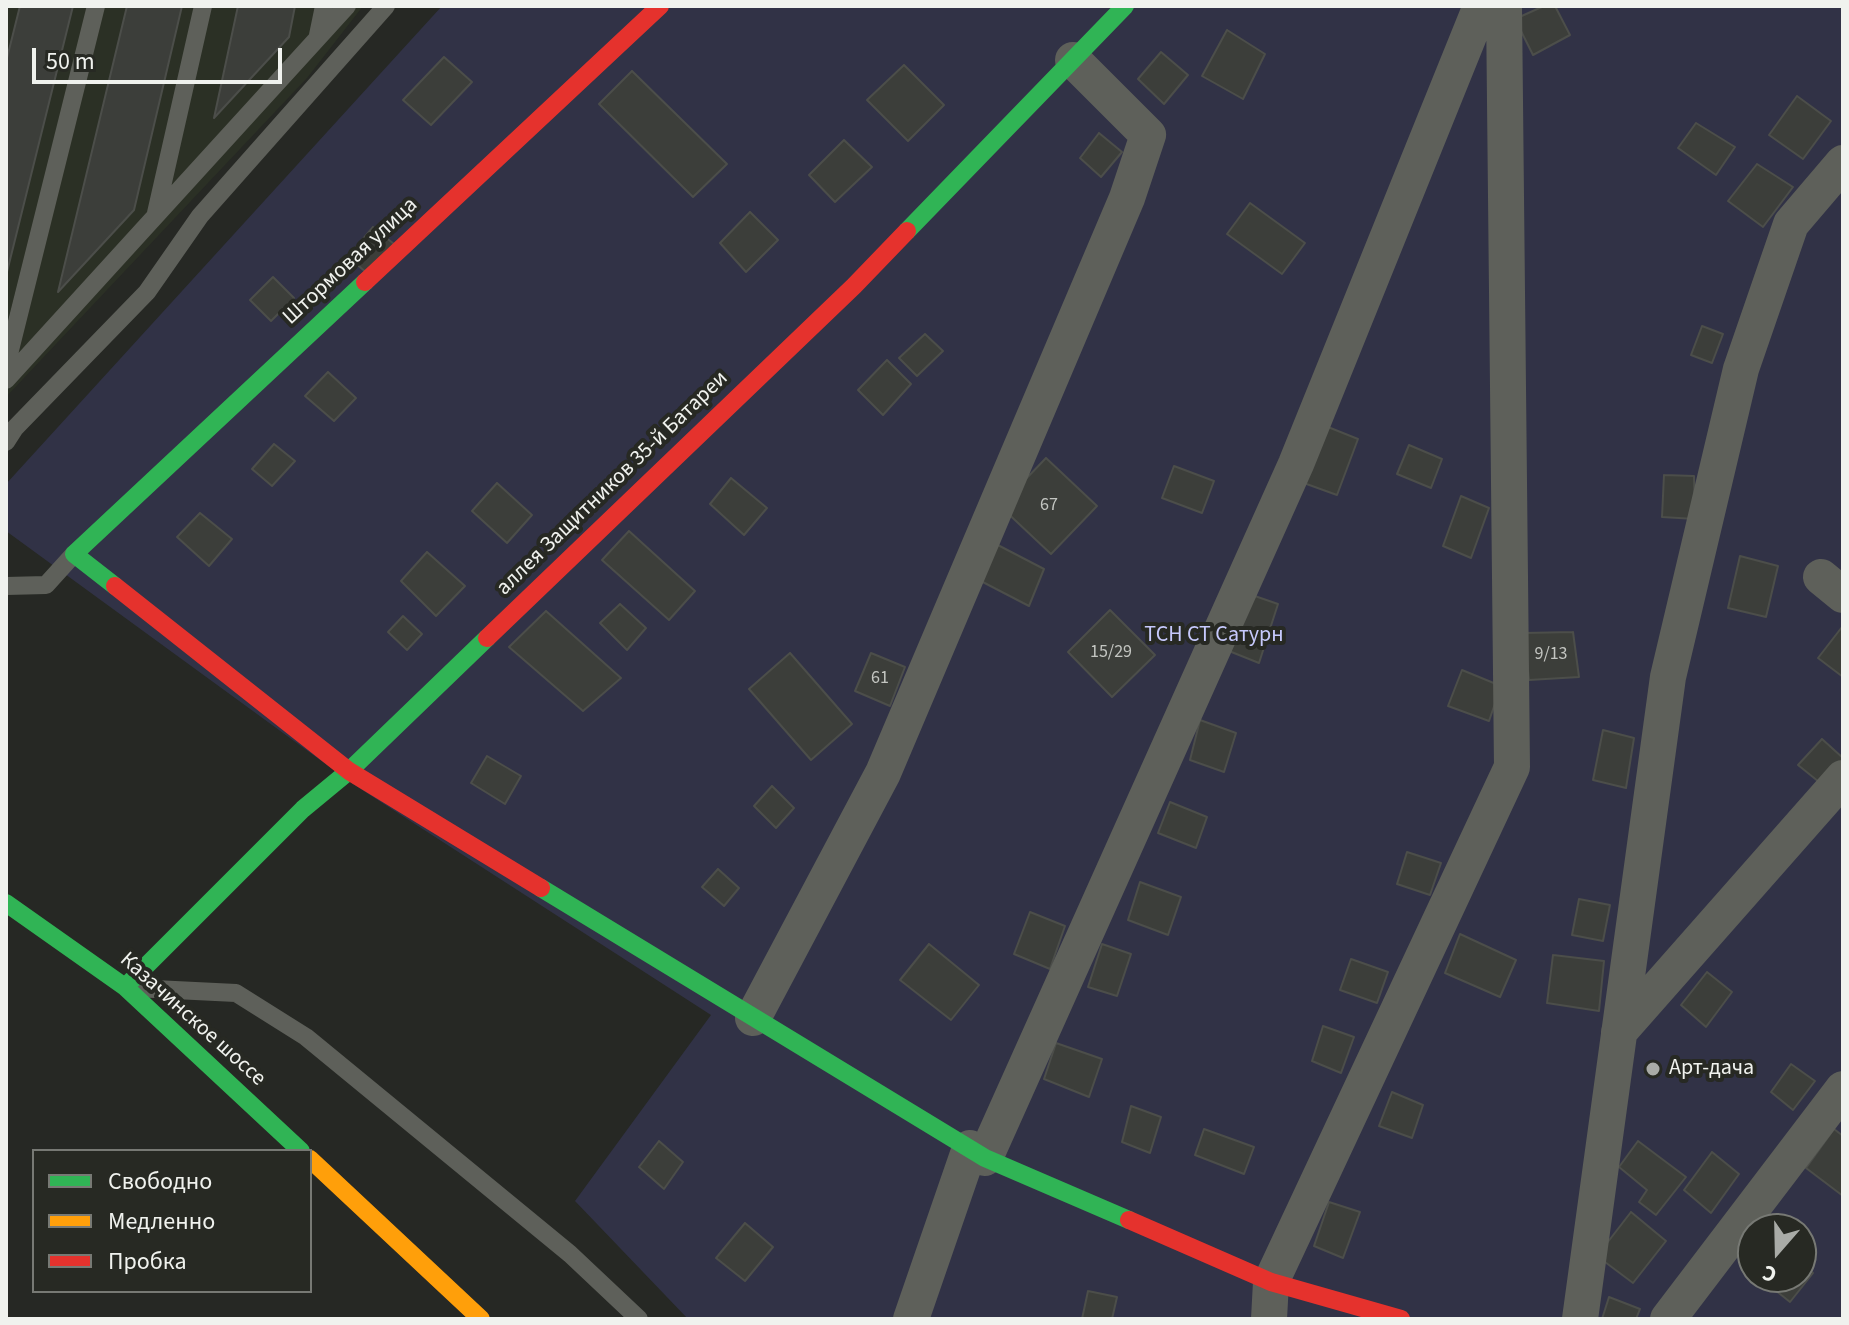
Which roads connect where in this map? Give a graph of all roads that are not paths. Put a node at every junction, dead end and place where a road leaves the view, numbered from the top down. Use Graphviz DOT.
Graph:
graph roads {
  1 [pos="96,6"];
  2 [pos="203,6"];
  3 [pos="324,6"];
  4 [pos="347,6"];
  5 [pos="386,6"];
  6 [pos="660,6"];
  7 [pos="1125,6"];
  8 [pos="1481,6"];
  9 [pos="1504,6"];
  10 [pos="317,38"];
  11 [pos="1073,60"];
  12 [pos="1843,163"];
  13 [pos="155,216"];
  14 [pos="6,366"];
  15 [pos="6,380"];
  16 [pos="6,442"];
  17 [pos="74,554"];
  18 [pos="6,586"];
  19 [pos="349,771"];
  20 [pos="1843,778"];
  21 [pos="6,903"];
  22 [pos="125,987"];
  23 [pos="753,1018"];
  24 [pos="1619,1032"];
  25 [pos="1843,1089"];
  26 [pos="299,1149"];
  27 [pos="978,1153"];
  28 [pos="312,1161"];
  29 [pos="1271,1282"];
  30 [pos="481,1319"];
  31 [pos="639,1319"];
  32 [pos="911,1319"];
  33 [pos="1269,1319"];
  34 [pos="1401,1319"];
  35 [pos="1580,1319"];
  36 [pos="1668,1319"];
  1 -- 14 [label="lane"];
  2 -- 13 [label="lane"];
  3 -- 10 [label="lane"];
  4 -- 10 [label="lane"];
  5 -- 16 [label="lane"];
  6 -- 17 [label="street, Штормовая улица"];
  7 -- 11 [label="street, аллея Защитников 35-й Батареи"];
  8 -- 27 [label="street"];
  9 -- 29 [label="street"];
  10 -- 13 [label="lane"];
  11 -- 19 [label="street, аллея Защитников 35-й Батареи"];
  11 -- 23 [label="street"];
  12 -- 24 [label="street"];
  13 -- 15 [label="lane"];
  17 -- 18 [label="lane"];
  17 -- 19 [label="street"];
  19 -- 22 [label="street, аллея Защитников 35-й Батареи"];
  19 -- 23 [label="street"];
  20 -- 24 [label="street"];
  21 -- 22 [label="street, Казачинское шоссе"];
  22 -- 26 [label="street, Казачинское шоссе"];
  22 -- 31 [label="lane"];
  23 -- 27 [label="street"];
  24 -- 35 [label="street"];
  25 -- 36 [label="street"];
  27 -- 29 [label="street"];
  27 -- 32 [label="street"];
  28 -- 30 [label="street"];
  29 -- 33 [label="street"];
  29 -- 34 [label="street"];
}
